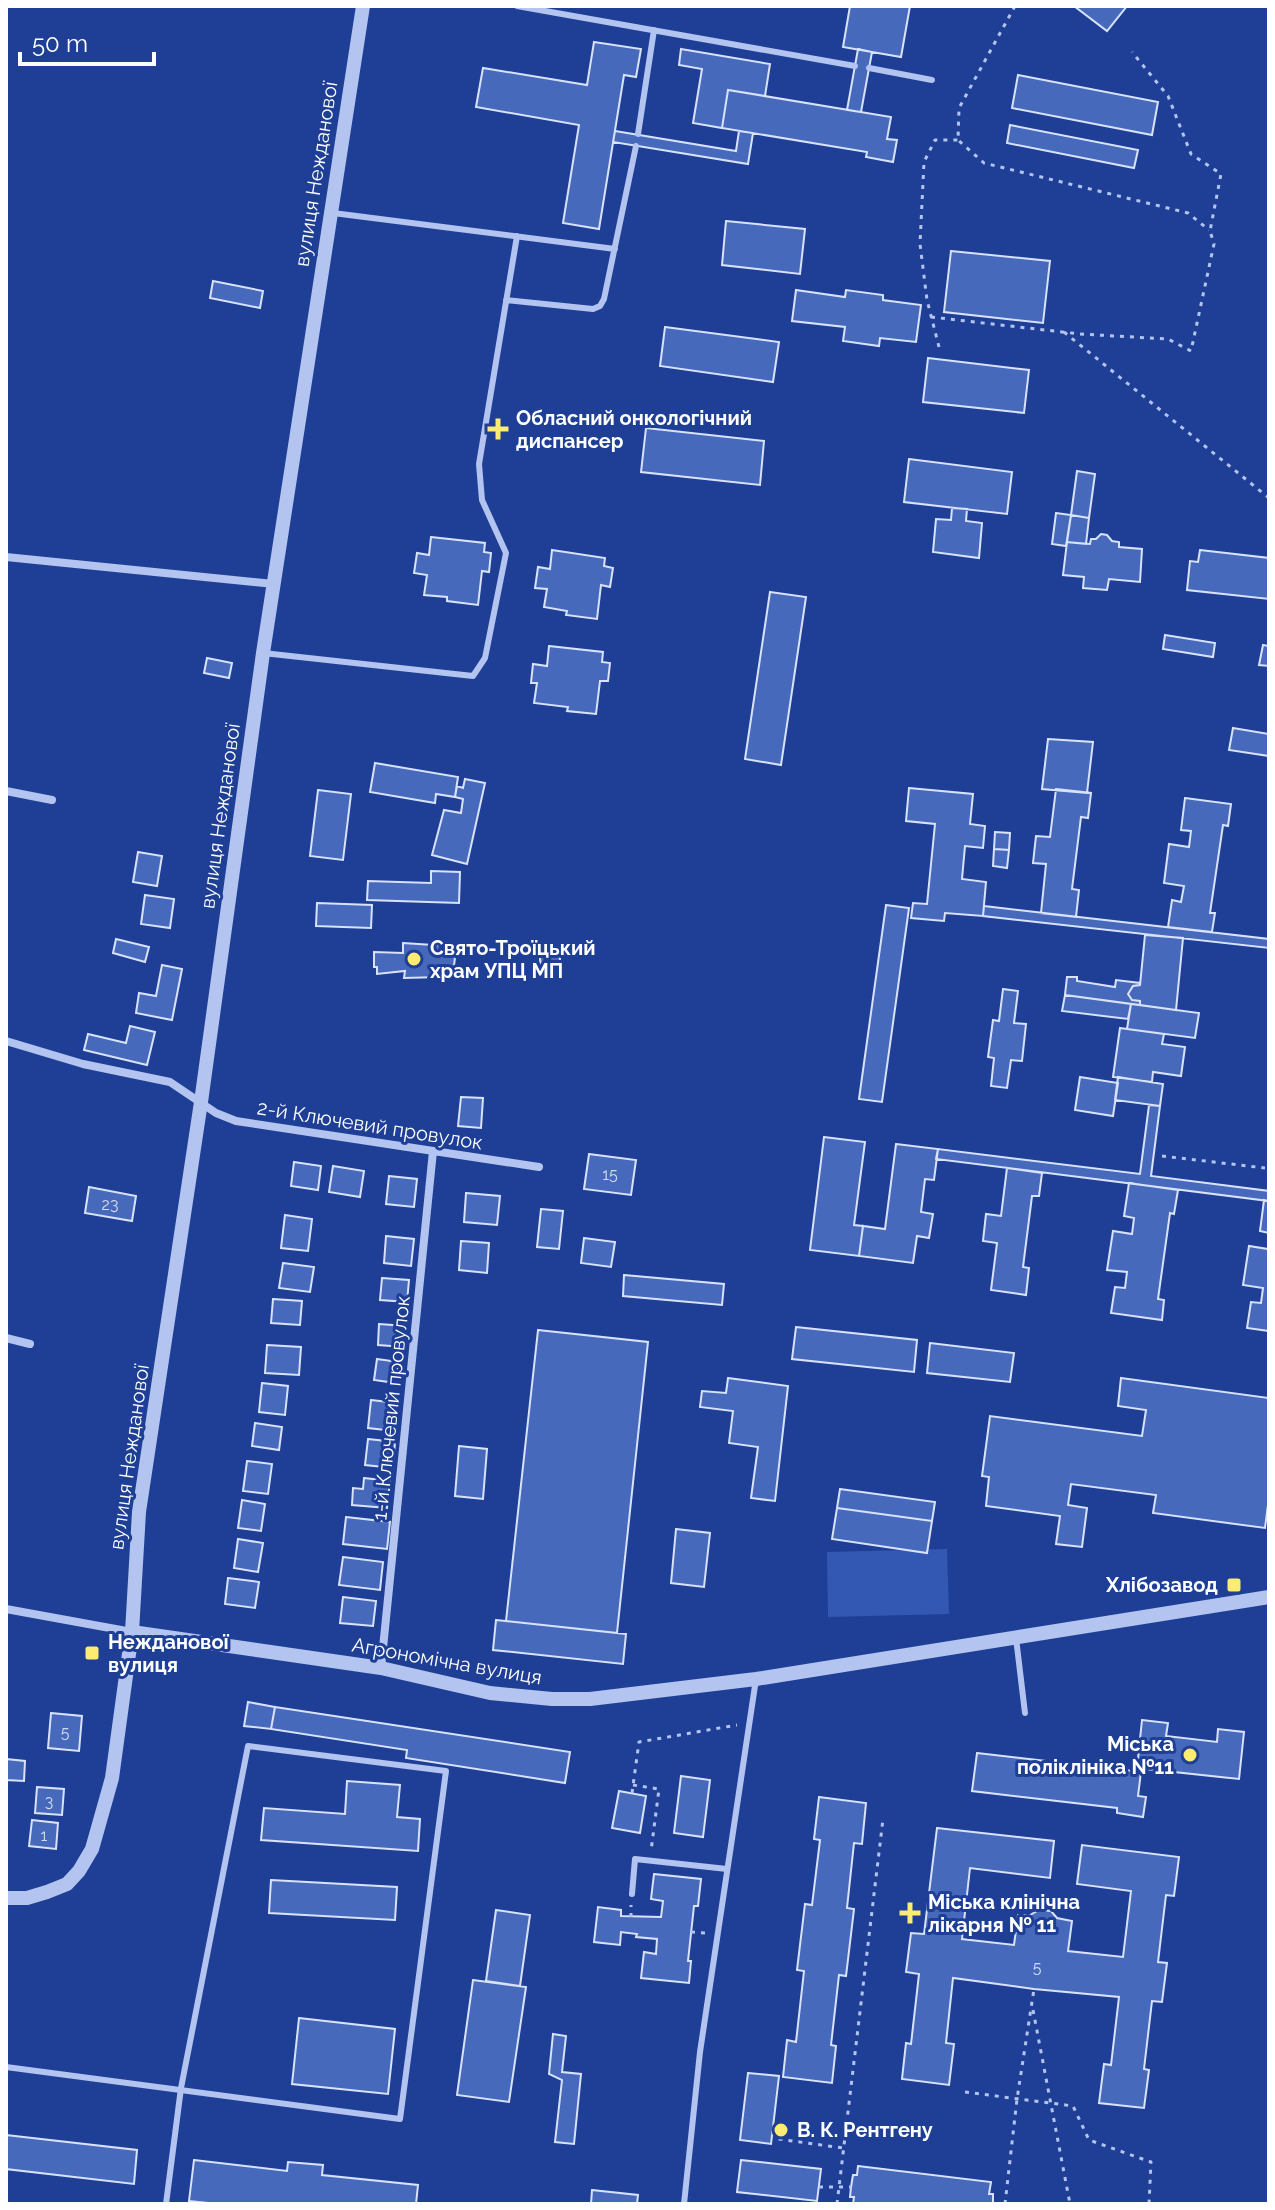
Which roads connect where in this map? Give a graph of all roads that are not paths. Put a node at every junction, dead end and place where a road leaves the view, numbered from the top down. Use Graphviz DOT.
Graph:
graph roads {
  1 [pos="363,6"];
  2 [pos="517,6"];
  3 [pos="654,30"];
  4 [pos="855,66"];
  5 [pos="869,68"];
  6 [pos="932,80"];
  7 [pos="638,134"];
  8 [pos="636,146"];
  9 [pos="331,213"];
  10 [pos="517,236"];
  11 [pos="615,249"];
  12 [pos="506,300"];
  13 [pos="6,557"];
  14 [pos="274,584"];
  15 [pos="263,653"];
  16 [pos="6,791"];
  17 [pos="52,800"];
  18 [pos="6,1041"];
  19 [pos="201,1102"];
  20 [pos="433,1151"];
  21 [pos="539,1167"];
  22 [pos="6,1338"];
  23 [pos="30,1344"];
  24 [pos="1269,1597"];
  25 [pos="6,1609"];
  26 [pos="132,1632"];
  27 [pos="1016,1638"];
  28 [pos="381,1668"];
  29 [pos="756,1679"];
  30 [pos="1025,1713"];
  31 [pos="727,1869"];
  32 [pos="632,1894"];
  33 [pos="6,1898"];
  34 [pos="6,2067"];
  35 [pos="181,2088"];
  36 [pos="166,2204"];
  37 [pos="684,2204"];
  1 -- 9 [label="street, вулиця Нежданової"];
  2 -- 3 [label="lane"];
  3 -- 4 [label="lane"];
  3 -- 7 [label="lane"];
  5 -- 6 [label="lane"];
  8 -- 11 [label="lane"];
  9 -- 10 [label="lane"];
  9 -- 14 [label="street, вулиця Нежданової"];
  10 -- 11 [label="lane"];
  10 -- 12 [label="lane"];
  11 -- 12 [label="lane"];
  12 -- 15 [label="lane"];
  13 -- 14 [label="street"];
  14 -- 15 [label="street, вулиця Нежданової"];
  15 -- 19 [label="street, вулиця Нежданової"];
  16 -- 17 [label="street"];
  18 -- 19 [label="street, 2-й Ключевий провулок"];
  19 -- 20 [label="street, 2-й Ключевий провулок"];
  19 -- 26 [label="street, вулиця Нежданової"];
  20 -- 21 [label="street, 2-й Ключевий провулок"];
  20 -- 28 [label="street, 1-й Ключевий провулок"];
  22 -- 23 [label="street"];
  24 -- 27 [label="street, Агрономічна вулиця"];
  25 -- 26 [label="street"];
  26 -- 28 [label="street, Агрономічна вулиця"];
  26 -- 33 [label="street"];
  27 -- 29 [label="street, Агрономічна вулиця"];
  27 -- 30 [label="lane"];
  28 -- 29 [label="street, Агрономічна вулиця"];
  29 -- 31 [label="lane"];
  31 -- 32 [label="lane"];
  31 -- 37 [label="lane"];
  34 -- 35 [label="lane"];
  35 -- 35 [label="lane"];
  35 -- 36 [label="lane"];
}
